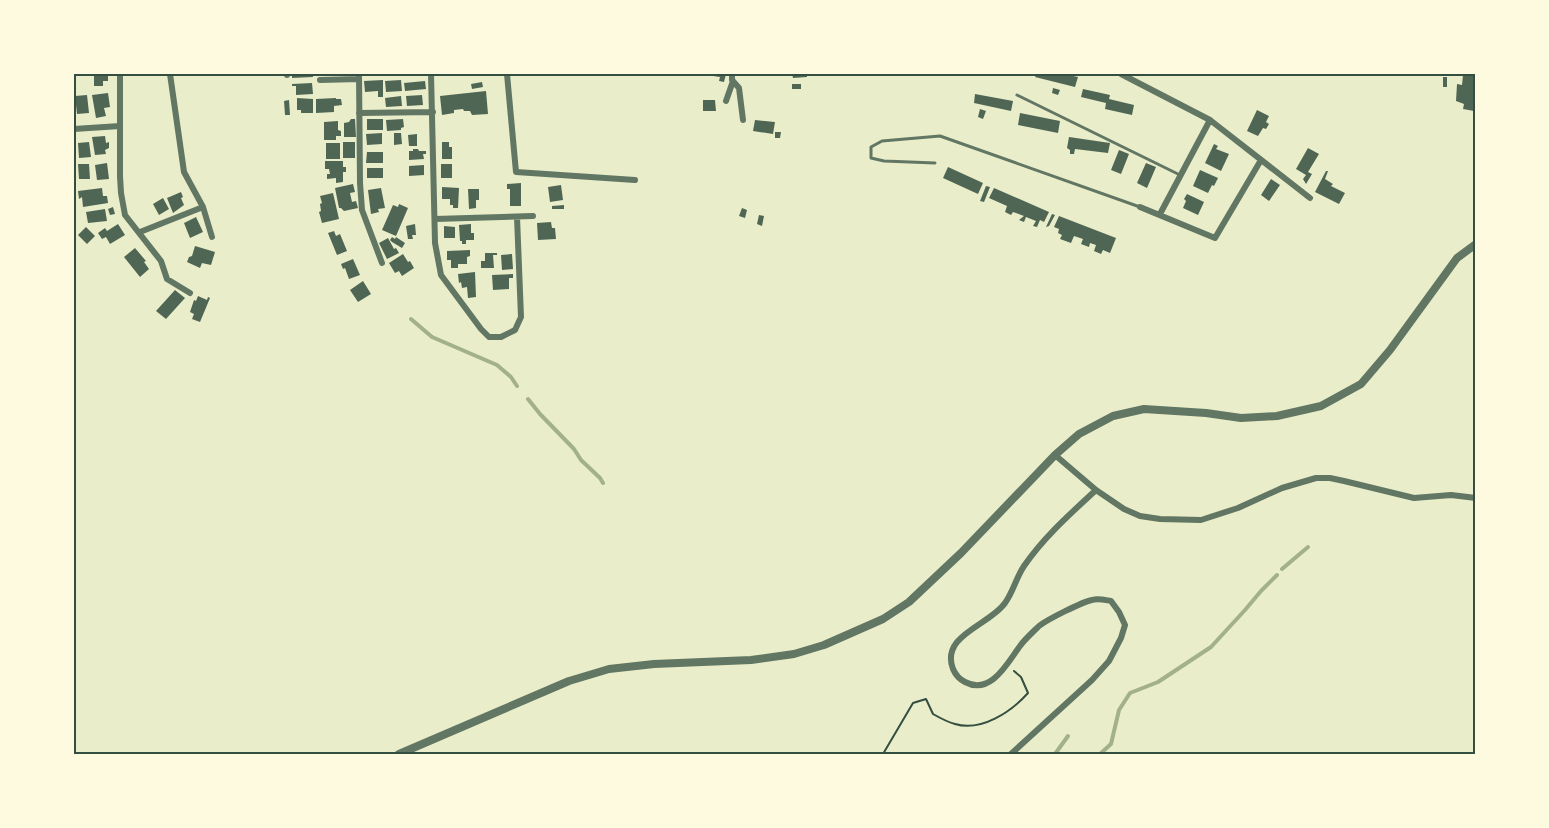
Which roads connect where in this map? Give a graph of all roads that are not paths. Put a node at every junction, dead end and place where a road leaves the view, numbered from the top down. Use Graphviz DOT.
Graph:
graph roads {
  1 [pos="120,74"];
  2 [pos="170,74"];
  3 [pos="431,74"];
  4 [pos="507,74"];
  5 [pos="732,74"];
  6 [pos="1121,74"];
  7 [pos="359,76"];
  8 [pos="320,80"];
  9 [pos="733,81"];
  10 [pos="1017,95"];
  11 [pos="726,101"];
  12 [pos="433,112"];
  13 [pos="359,113"];
  14 [pos="743,120"];
  15 [pos="1210,120"];
  16 [pos="120,126"];
  17 [pos="74,129"];
  18 [pos="1261,160"];
  19 [pos="935,164"];
  20 [pos="1180,175"];
  21 [pos="635,180"];
  22 [pos="1310,198"];
  23 [pos="203,207"];
  24 [pos="1140,207"];
  25 [pos="1160,214"];
  26 [pos="517,216"];
  27 [pos="533,216"];
  28 [pos="435,219"];
  29 [pos="140,232"];
  30 [pos="212,237"];
  31 [pos="1476,244"];
  32 [pos="382,263"];
  33 [pos="190,293"];
  34 [pos="1056,455"];
  35 [pos="1096,490"];
  36 [pos="1476,498"];
  37 [pos="399,754"];
  38 [pos="1011,754"];
  1 -- 16 [label="street"];
  2 -- 23 [label="street"];
  3 -- 12 [label="street"];
  4 -- 21 [label="street"];
  5 -- 9 [label="street"];
  6 -- 15 [label="street"];
  7 -- 8 [label="street"];
  7 -- 13 [label="street"];
  9 -- 11 [label="street"];
  9 -- 14 [label="street"];
  10 -- 20 [label="lane"];
  12 -- 13 [label="street"];
  12 -- 28 [label="street"];
  13 -- 32 [label="street"];
  15 -- 18 [label="street"];
  15 -- 20 [label="street"];
  16 -- 17 [label="street"];
  16 -- 29 [label="street"];
  18 -- 22 [label="street"];
  18 -- 25 [label="street"];
  19 -- 24 [label="lane"];
  20 -- 25 [label="street"];
  23 -- 29 [label="street"];
  23 -- 30 [label="street"];
  24 -- 25 [label="street"];
  26 -- 27 [label="street"];
  26 -- 28 [label="street"];
  26 -- 28 [label="street"];
  29 -- 33 [label="street"];
  31 -- 34 [label="street"];
  34 -- 35 [label="street"];
  34 -- 37 [label="street"];
  35 -- 36 [label="street"];
  35 -- 38 [label="street"];
}
